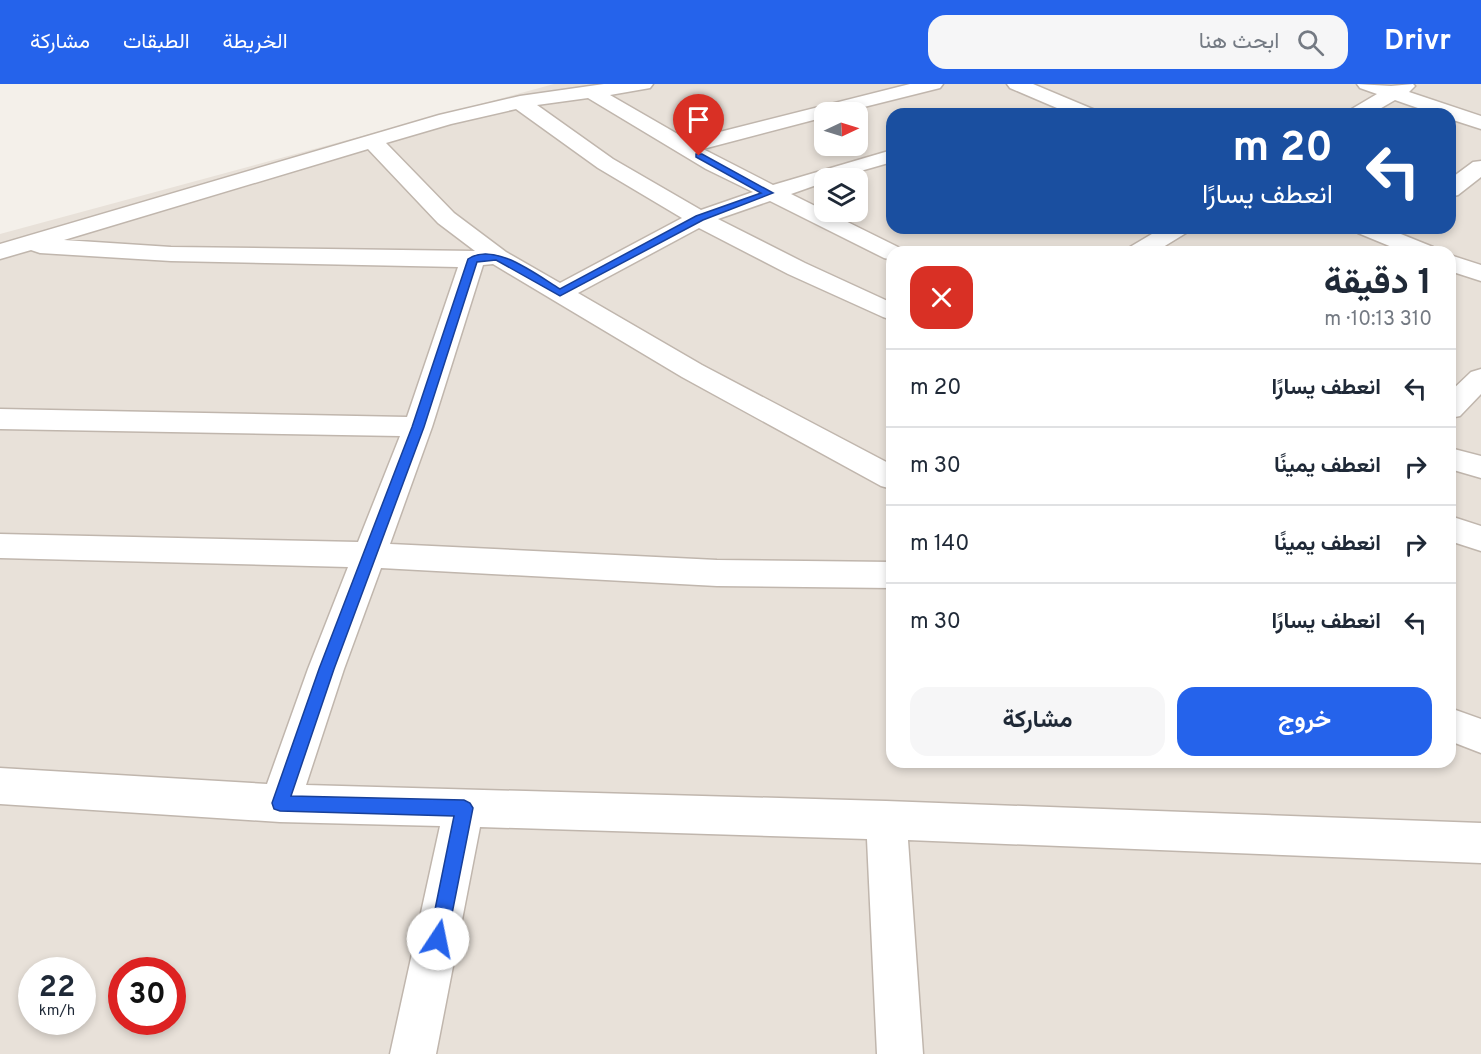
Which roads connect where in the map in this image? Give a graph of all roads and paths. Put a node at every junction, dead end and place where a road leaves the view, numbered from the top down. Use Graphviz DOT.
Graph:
graph roads {
  1 [pos="643,84"];
  2 [pos="933,84"];
  3 [pos="1017,84"];
  4 [pos="1367,84"];
  5 [pos="1401,88"];
  6 [pos="592,92"];
  7 [pos="520,102"];
  8 [pos="1065,105"];
  9 [pos="1367,108"];
  10 [pos="1447,108"];
  11 [pos="1456,112"];
  12 [pos="1481,123"];
  13 [pos="371,140"];
  14 [pos="684,147"];
  15 [pos="886,158"];
  16 [pos="1481,168"];
  17 [pos="1456,186"];
  18 [pos="768,193"];
  19 [pos="700,218"];
  20 [pos="1163,234"];
  21 [pos="1381,234"];
  22 [pos="1390,234"];
  23 [pos="1146,246"];
  24 [pos="1368,246"];
  25 [pos="1413,246"];
  26 [pos="10,248"];
  27 [pos="58,248"];
  28 [pos="886,250"];
  29 [pos="485,258"];
  30 [pos="1456,264"];
  31 [pos="1481,274"];
  32 [pos="0,276"];
  33 [pos="560,293"];
  34 [pos="886,309"];
  35 [pos="1481,378"];
  36 [pos="1456,403"];
  37 [pos="0,419"];
  38 [pos="418,427"];
  39 [pos="1456,460"];
  40 [pos="1481,467"];
  41 [pos="886,475"];
  42 [pos="1456,530"];
  43 [pos="1481,539"];
  44 [pos="0,546"];
  45 [pos="369,555"];
  46 [pos="886,575"];
  47 [pos="1456,726"];
  48 [pos="1481,736"];
  49 [pos="0,786"];
  50 [pos="280,803"];
  51 [pos="464,808"];
  52 [pos="886,820"];
  53 [pos="1481,843"];
  54 [pos="412,1054"];
  55 [pos="900,1054"];
  1 -- 6 [label="street"];
  2 -- 14 [label="street"];
  3 -- 8 [label="street"];
  4 -- 5 [label="street"];
  5 -- 9 [label="street"];
  5 -- 10 [label="street"];
  6 -- 7 [label="street"];
  6 -- 14 [label="street"];
  7 -- 13 [label="street"];
  7 -- 19 [label="street"];
  11 -- 12 [label="street"];
  13 -- 26 [label="street"];
  13 -- 29 [label="street"];
  14 -- 18 [label="street"];
  15 -- 18 [label="street"];
  16 -- 17 [label="street"];
  18 -- 19 [label="street"];
  18 -- 28 [label="street"];
  19 -- 33 [label="street"];
  19 -- 34 [label="street"];
  20 -- 23 [label="street"];
  21 -- 24 [label="street"];
  22 -- 25 [label="street"];
  26 -- 27 [label="street"];
  27 -- 29 [label="street"];
  27 -- 32 [label="street"];
  29 -- 33 [label="street"];
  29 -- 38 [label="street"];
  30 -- 31 [label="street"];
  33 -- 41 [label="street"];
  35 -- 36 [label="street"];
  37 -- 38 [label="street"];
  38 -- 45 [label="street"];
  39 -- 40 [label="street"];
  42 -- 43 [label="street"];
  44 -- 45 [label="street"];
  45 -- 46 [label="street"];
  45 -- 50 [label="street"];
  47 -- 48 [label="street"];
  49 -- 50 [label="street"];
  50 -- 51 [label="street"];
  51 -- 52 [label="street"];
  51 -- 54 [label="street"];
  52 -- 53 [label="street"];
  52 -- 55 [label="street"];
}
